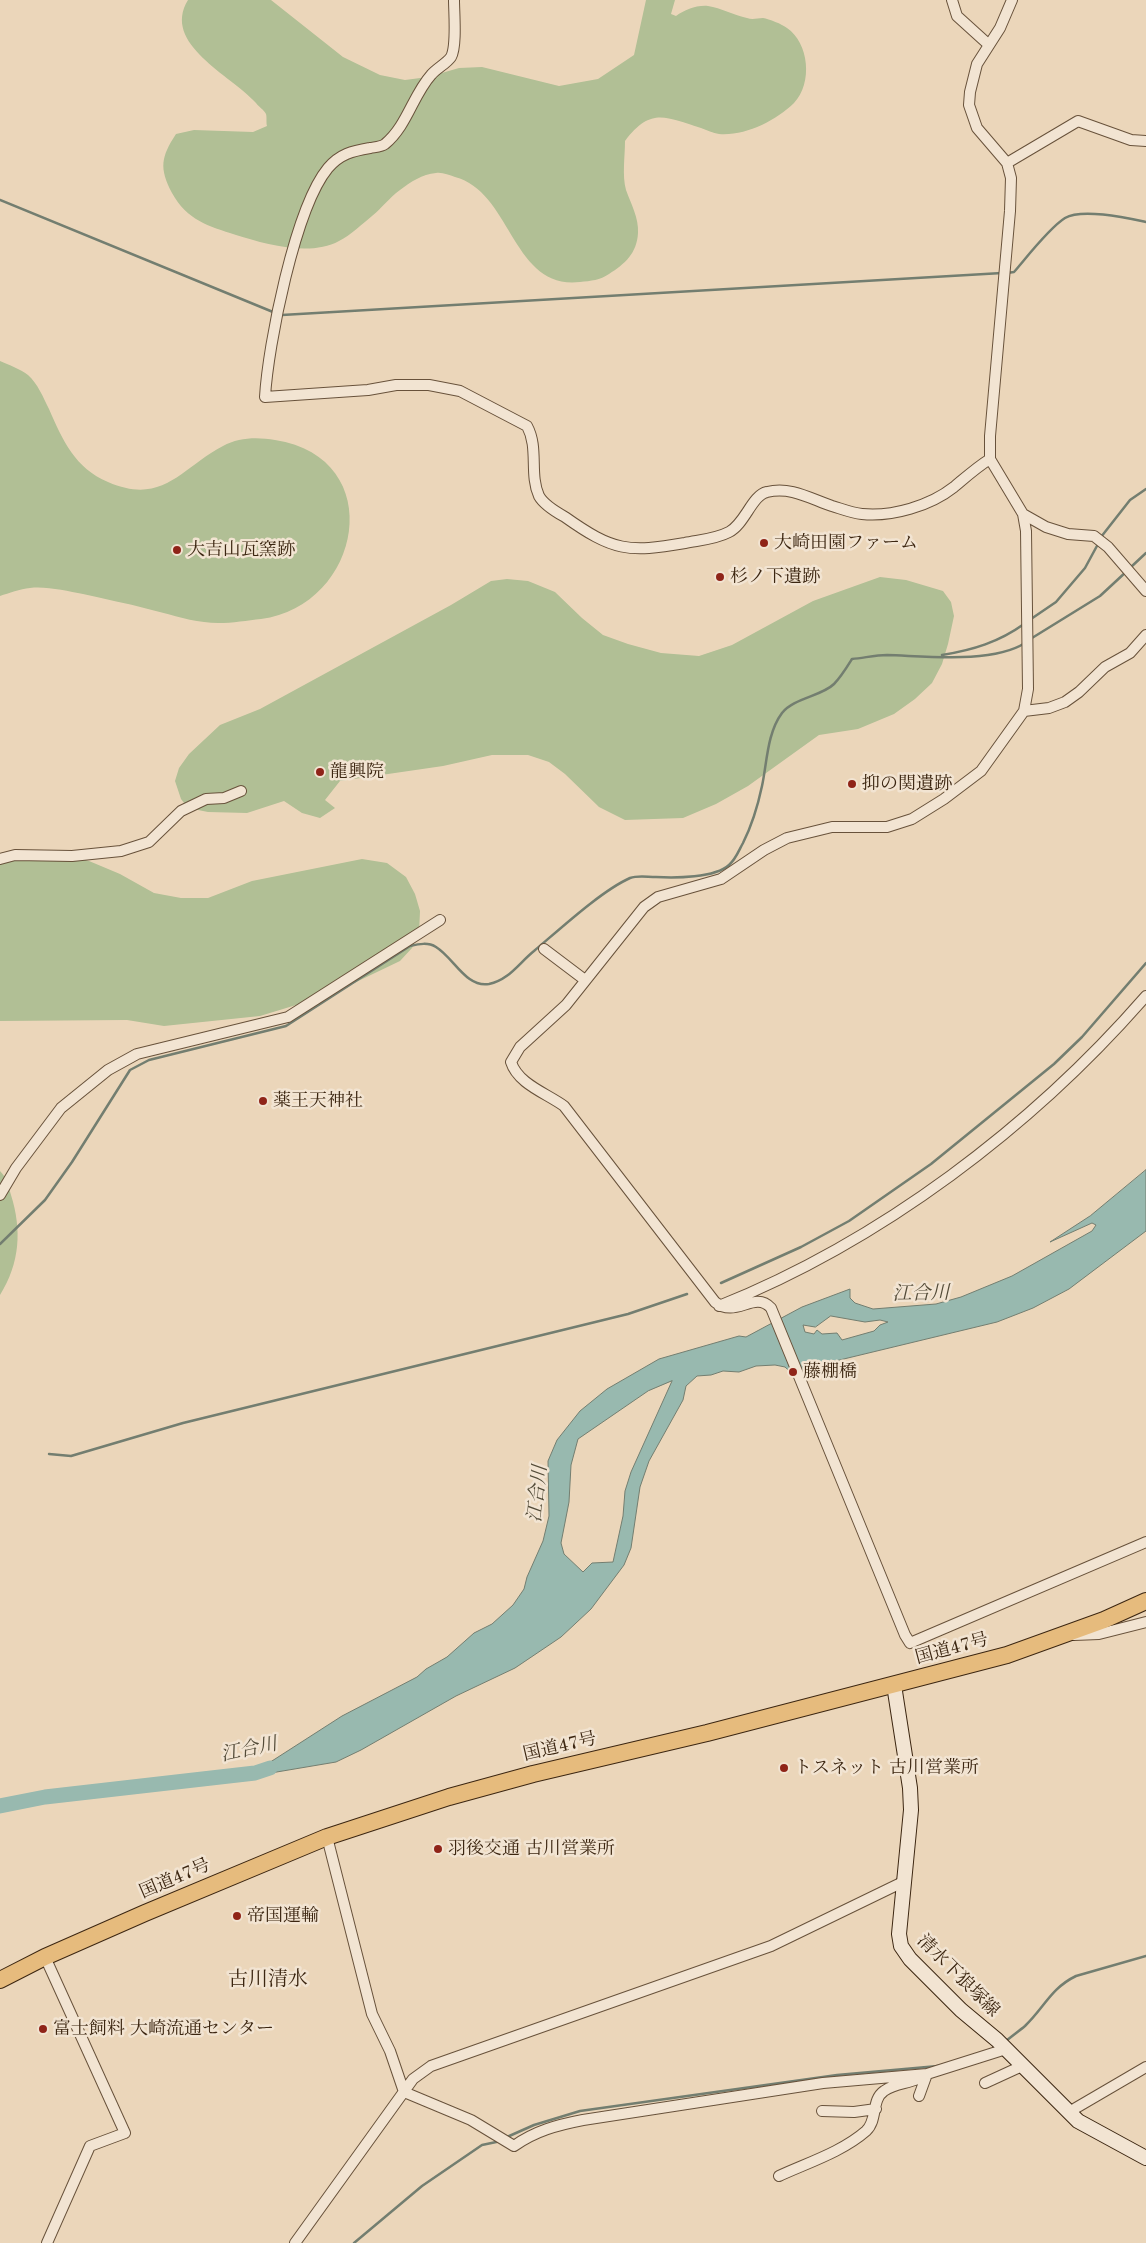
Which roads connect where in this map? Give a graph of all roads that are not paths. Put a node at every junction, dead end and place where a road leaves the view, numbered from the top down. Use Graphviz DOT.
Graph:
graph roads {
  1 [pos="454,0"];
  2 [pos="952,0"];
  3 [pos="1012,0"];
  4 [pos="989,45"];
  5 [pos="1146,141"];
  6 [pos="1007,163"];
  7 [pos="990,459"];
  8 [pos="1023,514"];
  9 [pos="1146,590"];
  10 [pos="1146,635"];
  11 [pos="1024,711"];
  12 [pos="241,791"];
  13 [pos="0,859"];
  14 [pos="440,920"];
  15 [pos="544,949"];
  16 [pos="585,980"];
  17 [pos="1146,996"];
  18 [pos="0,1195"];
  19 [pos="719,1306"];
  20 [pos="1146,1542"];
  21 [pos="1146,1601"];
  22 [pos="1146,1622"];
  23 [pos="1062,1635"];
  24 [pos="894,1685"];
  25 [pos="327,1837"];
  26 [pos="903,1882"];
  27 [pos="44,1957"];
  28 [pos="0,1980"];
  29 [pos="1002,2046"];
  30 [pos="1022,2066"];
  31 [pos="1146,2067"];
  32 [pos="927,2074"];
  33 [pos="985,2084"];
  34 [pos="404,2092"];
  35 [pos="919,2096"];
  36 [pos="876,2109"];
  37 [pos="822,2111"];
  38 [pos="1069,2112"];
  39 [pos="1146,2158"];
  40 [pos="779,2176"];
  41 [pos="47,2243"];
  42 [pos="295,2243"];
  1 -- 7 [label="street"];
  2 -- 4 [label="street"];
  3 -- 4 [label="street"];
  4 -- 6 [label="street"];
  5 -- 6 [label="street"];
  6 -- 7 [label="street"];
  7 -- 8 [label="street"];
  8 -- 9 [label="street"];
  8 -- 11 [label="street"];
  10 -- 11 [label="street"];
  11 -- 16 [label="street"];
  12 -- 13 [label="street"];
  14 -- 18 [label="street"];
  15 -- 16 [label="street"];
  16 -- 19 [label="street"];
  17 -- 19 [label="street"];
  19 -- 20 [label="street"];
  21 -- 23 [label="highway, 国道47号"];
  22 -- 23 [label="street"];
  23 -- 24 [label="highway, 国道47号"];
  24 -- 25 [label="highway, 国道47号"];
  24 -- 26 [label="main road, 清水下狼塚線"];
  25 -- 27 [label="highway, 国道47号"];
  25 -- 34 [label="street"];
  26 -- 29 [label="main road, 清水下狼塚線"];
  26 -- 34 [label="street"];
  27 -- 28 [label="highway, 国道47号"];
  27 -- 41 [label="street"];
  29 -- 30 [label="main road, 清水下狼塚線"];
  29 -- 32 [label="street"];
  30 -- 33 [label="street"];
  30 -- 38 [label="main road, 清水下狼塚線"];
  31 -- 38 [label="street"];
  32 -- 34 [label="street"];
  32 -- 35 [label="street"];
  32 -- 36 [label="street"];
  34 -- 42 [label="street"];
  36 -- 37 [label="street"];
  36 -- 40 [label="street"];
  38 -- 39 [label="main road, 清水下狼塚線"];
}
